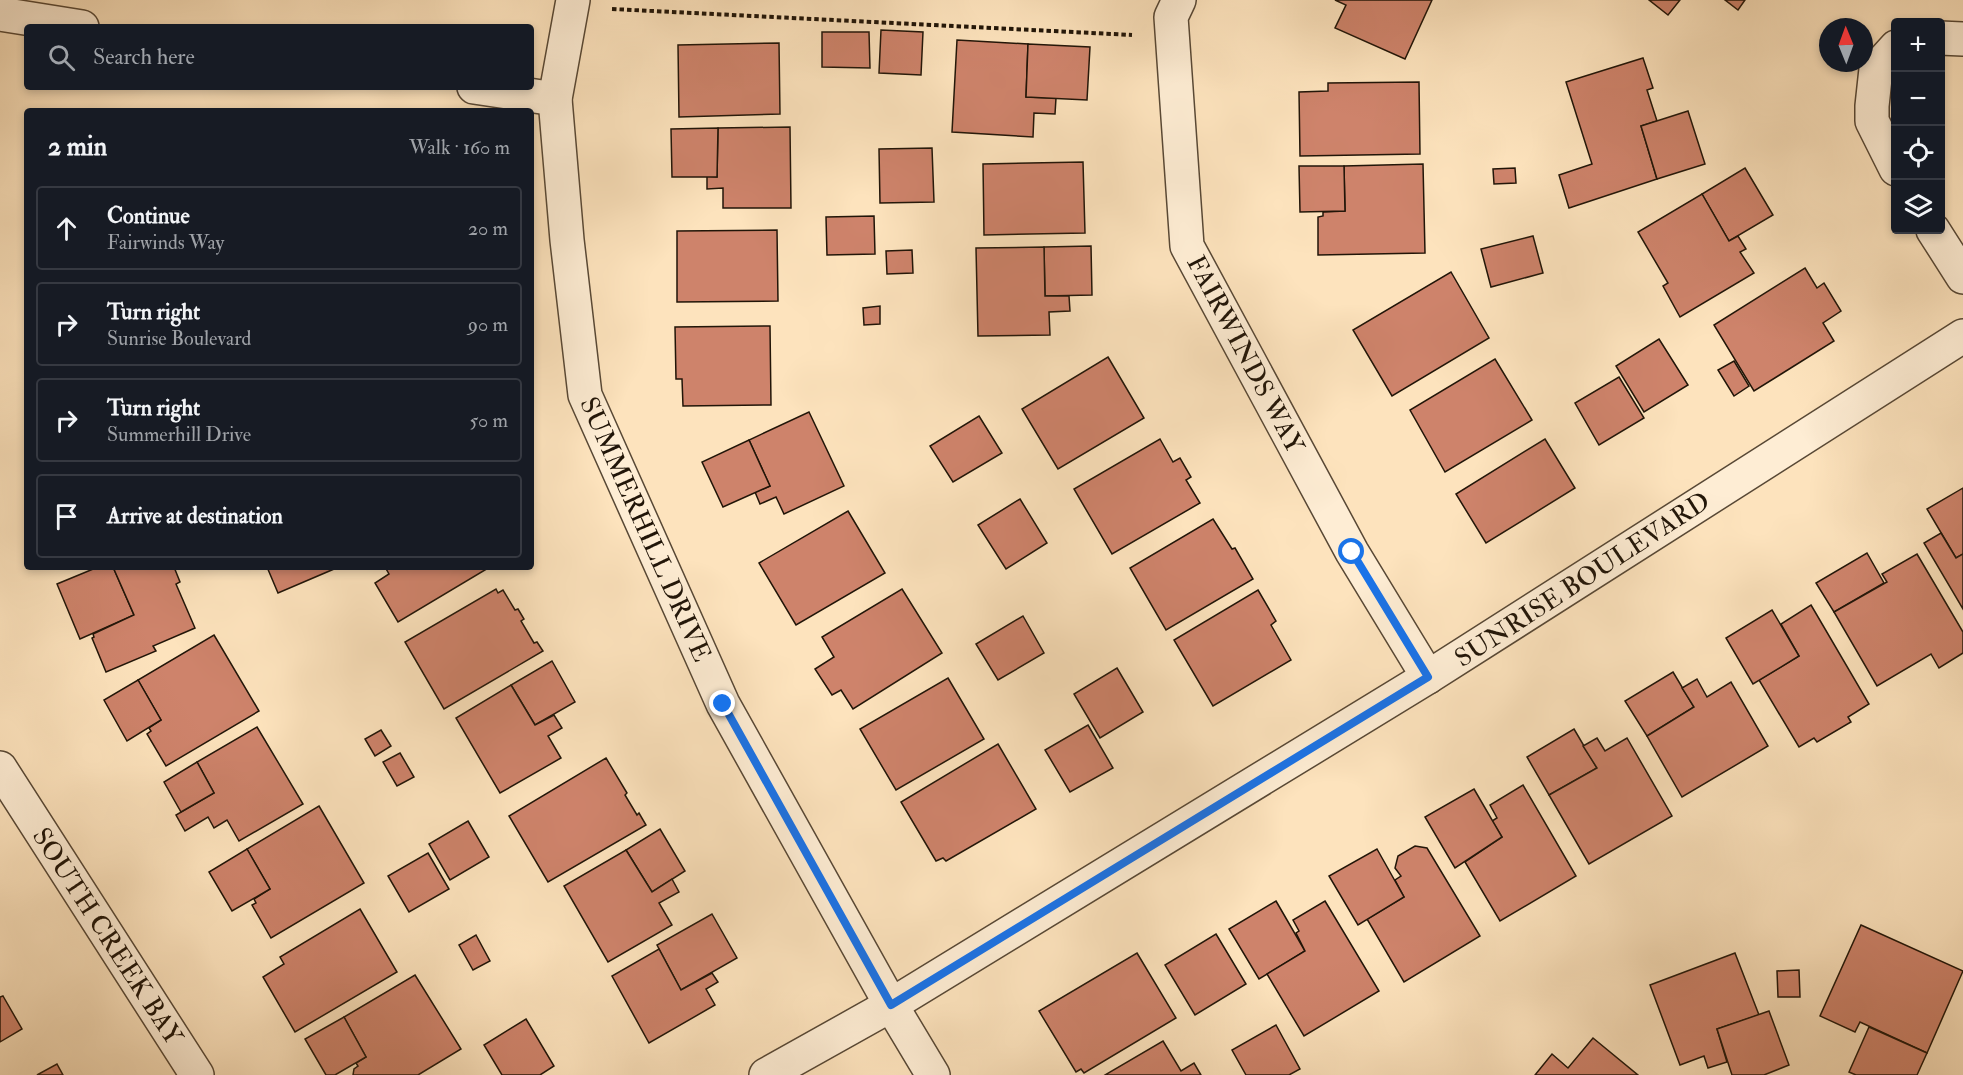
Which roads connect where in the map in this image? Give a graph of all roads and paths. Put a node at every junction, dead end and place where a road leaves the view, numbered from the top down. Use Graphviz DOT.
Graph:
graph roads {
  1 [pos="1179,0"];
  2 [pos="573,4"];
  3 [pos="0,14"];
  4 [pos="63,24"];
  5 [pos="1173,38"];
  6 [pos="1945,38"];
  7 [pos="1963,39"];
  8 [pos="1891,52"];
  9 [pos="494,90"];
  10 [pos="555,99"];
  11 [pos="1891,159"];
  12 [pos="1936,234"];
  13 [pos="1963,277"];
  14 [pos="1963,336"];
  15 [pos="1428,677"];
  16 [pos="0,768"];
  17 [pos="891,1005"];
  18 [pos="197,1075"];
  19 [pos="766,1075"];
  20 [pos="933,1075"];
  1 -- 5 [label="street, FAIRWINDS WAY"];
  2 -- 5 [label="path"];
  2 -- 10 [label="street, SUMMERHILL DRIVE"];
  3 -- 4 [label="street"];
  5 -- 15 [label="street, FAIRWINDS WAY"];
  6 -- 7 [label="street"];
  8 -- 11 [label="street"];
  9 -- 10 [label="street"];
  10 -- 17 [label="street, SUMMERHILL DRIVE"];
  12 -- 13 [label="street"];
  14 -- 15 [label="street, SUNRISE BOULEVARD"];
  15 -- 17 [label="street, SUNRISE BOULEVARD"];
  16 -- 18 [label="street, SOUTH CREEK BAY"];
  17 -- 19 [label="street, SUNRISE BOULEVARD"];
  17 -- 20 [label="street, SUMMERHILL DRIVE"];
}
